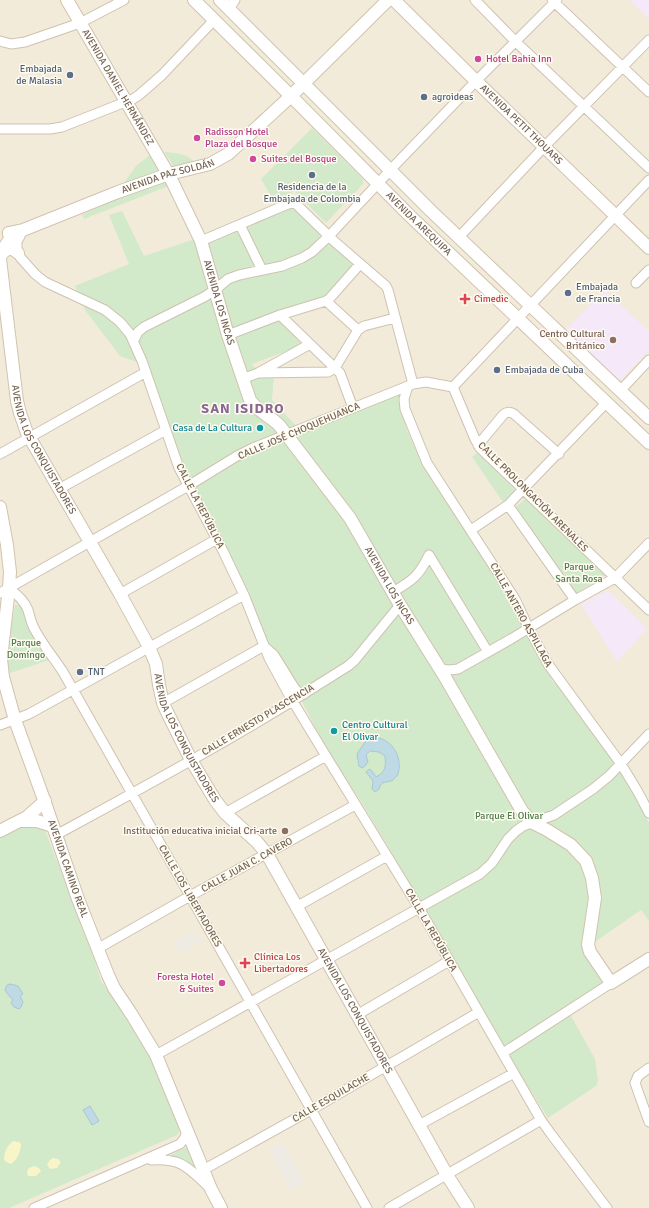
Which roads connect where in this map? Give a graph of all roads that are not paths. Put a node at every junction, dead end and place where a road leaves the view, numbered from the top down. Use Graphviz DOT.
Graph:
graph roads {
  1 [pos="67,0"];
  2 [pos="124,0"];
  3 [pos="194,0"];
  4 [pos="388,0"];
  5 [pos="394,0"];
  6 [pos="475,0"];
  7 [pos="555,1"];
  8 [pos="228,3"];
  9 [pos="214,20"];
  10 [pos="80,23"];
  11 [pos="649,40"];
  12 [pos="0,41"];
  13 [pos="516,42"];
  14 [pos="623,67"];
  15 [pos="476,81"];
  16 [pos="304,83"];
  17 [pos="649,92"];
  18 [pos="291,96"];
  19 [pos="126,102"];
  20 [pos="584,106"];
  21 [pos="0,129"];
  22 [pos="544,147"];
  23 [pos="649,168"];
  24 [pos="390,170"];
  25 [pos="169,174"];
  26 [pos="649,180"];
  27 [pos="378,183"];
  28 [pos="615,216"];
  29 [pos="240,225"];
  30 [pos="4,230"];
  31 [pos="23,230"];
  32 [pos="329,236"];
  33 [pos="459,237"];
  34 [pos="201,241"];
  35 [pos="649,248"];
  36 [pos="18,253"];
  37 [pos="0,256"];
  38 [pos="484,261"];
  39 [pos="360,264"];
  40 [pos="262,270"];
  41 [pos="649,270"];
  42 [pos="471,275"];
  43 [pos="636,283"];
  44 [pos="215,290"];
  45 [pos="326,301"];
  46 [pos="524,311"];
  47 [pos="280,315"];
  48 [pos="395,318"];
  49 [pos="358,330"];
  50 [pos="228,334"];
  51 [pos="134,340"];
  52 [pos="310,344"];
  53 [pos="578,351"];
  54 [pos="649,360"];
  55 [pos="565,364"];
  56 [pos="335,368"];
  57 [pos="146,372"];
  58 [pos="258,373"];
  59 [pos="242,379"];
  60 [pos="410,385"];
  61 [pos="453,387"];
  62 [pos="620,391"];
  63 [pos="607,402"];
  64 [pos="353,408"];
  65 [pos="649,418"];
  66 [pos="166,430"];
  67 [pos="286,435"];
  68 [pos="30,437"];
  69 [pos="649,443"];
  70 [pos="478,445"];
  71 [pos="0,454"];
  72 [pos="559,454"];
  73 [pos="188,486"];
  74 [pos="59,489"];
  75 [pos="524,490"];
  76 [pos="508,505"];
  77 [pos="0,507"];
  78 [pos="471,530"];
  79 [pos="217,539"];
  80 [pos="90,542"];
  81 [pos="649,543"];
  82 [pos="615,578"];
  83 [pos="5,591"];
  84 [pos="393,592"];
  85 [pos="120,594"];
  86 [pos="244,594"];
  87 [pos="575,600"];
  88 [pos="400,605"];
  89 [pos="649,610"];
  90 [pos="529,629"];
  91 [pos="149,646"];
  92 [pos="264,646"];
  93 [pos="488,652"];
  94 [pos="440,669"];
  95 [pos="73,690"];
  96 [pos="304,694"];
  97 [pos="293,700"];
  98 [pos="163,703"];
  99 [pos="15,720"];
  100 [pos="0,725"];
  101 [pos="649,734"];
  102 [pos="326,756"];
  103 [pos="191,760"];
  104 [pos="621,764"];
  105 [pos="132,794"];
  106 [pos="44,801"];
  107 [pos="355,805"];
  108 [pos="225,813"];
  109 [pos="649,813"];
  110 [pos="20,821"];
  111 [pos="533,823"];
  112 [pos="0,831"];
  113 [pos="54,831"];
  114 [pos="266,854"];
  115 [pos="387,856"];
  116 [pos="190,896"];
  117 [pos="296,907"];
  118 [pos="419,908"];
  119 [pos="97,949"];
  120 [pos="649,959"];
  121 [pos="326,960"];
  122 [pos="449,961"];
  123 [pos="611,983"];
  124 [pos="250,1002"];
  125 [pos="479,1012"];
  126 [pos="357,1015"];
  127 [pos="503,1053"];
  128 [pos="156,1055"];
  129 [pos="387,1067"];
  130 [pos="649,1068"];
  131 [pos="514,1073"];
  132 [pos="311,1110"];
  133 [pos="541,1120"];
  134 [pos="649,1122"];
  135 [pos="419,1125"];
  136 [pos="187,1132"];
  137 [pos="145,1160"];
  138 [pos="203,1170"];
  139 [pos="447,1175"];
  140 [pos="211,1189"];
  141 [pos="34,1208"];
  142 [pos="221,1208"];
  143 [pos="367,1208"];
  144 [pos="389,1208"];
  145 [pos="468,1208"];
  146 [pos="607,1208"];
  1 -- 10 [label="main road, AVENIDA DANIEL HERNÁNDEZ"];
  2 -- 10 [label="street"];
  3 -- 9 [label="main road, AVENIDA AREQUIPA"];
  4 -- 16 [label="main road, AVENIDA PAZ SOLDÁN"];
  5 -- 15 [label="main road, AVENIDA PETIT THOUARS"];
  6 -- 13 [label="street"];
  7 -- 13 [label="street"];
  7 -- 14 [label="street"];
  8 -- 16 [label="main road, AVENIDA AREQUIPA"];
  9 -- 18 [label="main road, AVENIDA AREQUIPA"];
  9 -- 19 [label="street"];
  10 -- 12 [label="street"];
  10 -- 19 [label="main road, AVENIDA DANIEL HERNÁNDEZ"];
  11 -- 14 [label="street"];
  13 -- 15 [label="street"];
  13 -- 20 [label="street"];
  14 -- 17 [label="street"];
  14 -- 20 [label="street"];
  15 -- 22 [label="main road, AVENIDA PETIT THOUARS"];
  15 -- 24 [label="street"];
  16 -- 18 [label="main road, AVENIDA PAZ SOLDÁN"];
  16 -- 24 [label="main road, AVENIDA AREQUIPA"];
  18 -- 25 [label="main road, AVENIDA PAZ SOLDÁN"];
  18 -- 27 [label="main road, AVENIDA AREQUIPA"];
  19 -- 21 [label="street"];
  19 -- 25 [label="main road, AVENIDA DANIEL HERNÁNDEZ"];
  20 -- 22 [label="street"];
  20 -- 23 [label="street"];
  22 -- 28 [label="main road, AVENIDA PETIT THOUARS"];
  22 -- 33 [label="street"];
  24 -- 27 [label="street"];
  24 -- 33 [label="main road, AVENIDA AREQUIPA"];
  25 -- 31 [label="main road, AVENIDA PAZ SOLDÁN"];
  25 -- 34 [label="main road, AVENIDA LOS INCAS"];
  26 -- 28 [label="street"];
  27 -- 32 [label="street"];
  27 -- 42 [label="main road, AVENIDA AREQUIPA"];
  28 -- 35 [label="main road, AVENIDA PETIT THOUARS"];
  28 -- 46 [label="street"];
  29 -- 32 [label="street, CALLE ANTERO ASPILLAGA"];
  29 -- 34 [label="street"];
  29 -- 40 [label="street"];
  30 -- 31 [label="main road, AVENIDA PAZ SOLDÁN"];
  30 -- 37 [label="main road"];
  31 -- 36 [label="street"];
  32 -- 39 [label="street, CALLE ANTERO ASPILLAGA"];
  32 -- 40 [label="street"];
  33 -- 38 [label="main road, AVENIDA AREQUIPA"];
  34 -- 44 [label="main road, AVENIDA LOS INCAS"];
  36 -- 37 [label="main road"];
  36 -- 51 [label="street, CALLE LA REPÚBLICA"];
  37 -- 68 [label="main road, AVENIDA LOS CONQUISTADORES"];
  38 -- 42 [label="main road"];
  38 -- 46 [label="main road, AVENIDA AREQUIPA"];
  39 -- 45 [label="street"];
  39 -- 48 [label="street, CALLE ANTERO ASPILLAGA"];
  40 -- 44 [label="street"];
  41 -- 43 [label="street"];
  42 -- 46 [label="main road, AVENIDA AREQUIPA"];
  44 -- 50 [label="main road, AVENIDA LOS INCAS"];
  44 -- 51 [label="street"];
  45 -- 47 [label="street"];
  45 -- 49 [label="street"];
  46 -- 53 [label="main road, AVENIDA AREQUIPA"];
  46 -- 55 [label="main road, AVENIDA AREQUIPA"];
  46 -- 61 [label="street"];
  47 -- 50 [label="street"];
  47 -- 52 [label="street"];
  48 -- 49 [label="street"];
  48 -- 60 [label="street, CALLE ANTERO ASPILLAGA"];
  49 -- 56 [label="street"];
  50 -- 59 [label="main road, AVENIDA LOS INCAS"];
  51 -- 57 [label="street, CALLE LA REPÚBLICA"];
  52 -- 56 [label="street"];
  52 -- 58 [label="street"];
  53 -- 55 [label="main road"];
  53 -- 62 [label="main road, AVENIDA AREQUIPA"];
  54 -- 62 [label="street"];
  55 -- 63 [label="main road, AVENIDA AREQUIPA"];
  56 -- 58 [label="street"];
  56 -- 64 [label="street"];
  57 -- 66 [label="street, CALLE LA REPÚBLICA"];
  57 -- 68 [label="street"];
  58 -- 59 [label="street"];
  59 -- 67 [label="main road, AVENIDA LOS INCAS"];
  60 -- 61 [label="street, CALLE JOSÉ CHOQUEHUANCA"];
  60 -- 64 [label="street, CALLE JOSÉ CHOQUEHUANCA"];
  60 -- 78 [label="street, CALLE ANTERO ASPILLAGA"];
  61 -- 70 [label="street, CALLE PROLONGACIÓN ARENALES"];
  62 -- 65 [label="main road, AVENIDA AREQUIPA"];
  63 -- 69 [label="main road, AVENIDA AREQUIPA"];
  63 -- 72 [label="street"];
  64 -- 67 [label="street, CALLE JOSÉ CHOQUEHUANCA"];
  66 -- 73 [label="street, CALLE LA REPÚBLICA"];
  66 -- 74 [label="street"];
  67 -- 73 [label="street, CALLE JOSÉ CHOQUEHUANCA"];
  67 -- 84 [label="main road, AVENIDA LOS INCAS"];
  68 -- 71 [label="street"];
  68 -- 74 [label="main road, AVENIDA LOS CONQUISTADORES"];
  70 -- 72 [label="street"];
  70 -- 75 [label="street, CALLE PROLONGACIÓN ARENALES"];
  72 -- 75 [label="street"];
  73 -- 79 [label="street, CALLE LA REPÚBLICA"];
  73 -- 80 [label="street, CALLE JOSÉ CHOQUEHUANCA"];
  74 -- 80 [label="main road, AVENIDA LOS CONQUISTADORES"];
  75 -- 76 [label="street"];
  75 -- 82 [label="street, CALLE PROLONGACIÓN ARENALES"];
  76 -- 78 [label="street"];
  76 -- 87 [label="street"];
  77 -- 83 [label="main road, AVENIDA CAMINO REAL"];
  78 -- 90 [label="street, CALLE ANTERO ASPILLAGA"];
  79 -- 85 [label="street"];
  79 -- 86 [label="street, CALLE LA REPÚBLICA"];
  80 -- 83 [label="street, CALLE JOSÉ CHOQUEHUANCA"];
  80 -- 85 [label="main road, AVENIDA LOS CONQUISTADORES"];
  81 -- 82 [label="street"];
  82 -- 87 [label="street"];
  82 -- 89 [label="street, CALLE PROLONGACIÓN ARENALES"];
  83 -- 95 [label="street, CALLE LOS LIBERTADORES"];
  83 -- 99 [label="main road, AVENIDA CAMINO REAL"];
  84 -- 88 [label="main road, AVENIDA LOS INCAS"];
  84 -- 93 [label="street"];
  85 -- 91 [label="main road, AVENIDA LOS CONQUISTADORES"];
  86 -- 91 [label="street"];
  86 -- 92 [label="street, CALLE LA REPÚBLICA"];
  87 -- 90 [label="street"];
  88 -- 94 [label="main road, AVENIDA LOS INCAS"];
  88 -- 96 [label="street, CALLE ERNESTO PLASCENCIA"];
  90 -- 93 [label="street"];
  90 -- 104 [label="street, CALLE ANTERO ASPILLAGA"];
  91 -- 95 [label="street"];
  91 -- 98 [label="main road, AVENIDA LOS CONQUISTADORES"];
  92 -- 96 [label="street, CALLE LA REPÚBLICA"];
  92 -- 97 [label="street, CALLE LA REPÚBLICA"];
  92 -- 98 [label="street"];
  93 -- 94 [label="street"];
  94 -- 111 [label="main road, AVENIDA LOS INCAS"];
  95 -- 99 [label="street"];
  95 -- 105 [label="street, CALLE LOS LIBERTADORES"];
  96 -- 97 [label="street, CALLE ERNESTO PLASCENCIA"];
  97 -- 102 [label="street, CALLE LA REPÚBLICA"];
  97 -- 103 [label="street, CALLE ERNESTO PLASCENCIA"];
  98 -- 103 [label="main road, AVENIDA LOS CONQUISTADORES"];
  99 -- 100 [label="street"];
  99 -- 106 [label="main road, AVENIDA CAMINO REAL"];
  101 -- 104 [label="street"];
  102 -- 107 [label="street, CALLE LA REPÚBLICA"];
  102 -- 108 [label="street"];
  103 -- 105 [label="street, CALLE ERNESTO PLASCENCIA"];
  103 -- 108 [label="main road, AVENIDA LOS CONQUISTADORES"];
  104 -- 109 [label="street, CALLE ANTERO ASPILLAGA"];
  104 -- 111 [label="street"];
  105 -- 113 [label="street, CALLE ERNESTO PLASCENCIA"];
  105 -- 116 [label="street, CALLE LOS LIBERTADORES"];
  106 -- 110 [label="main road"];
  106 -- 113 [label="main road, AVENIDA CAMINO REAL"];
  107 -- 114 [label="street, CALLE JUAN C. CAVERO"];
  107 -- 115 [label="street, CALLE LA REPÚBLICA"];
  108 -- 114 [label="main road, AVENIDA LOS CONQUISTADORES"];
  110 -- 112 [label="main road"];
  110 -- 113 [label="main road"];
  111 -- 118 [label="street"];
  111 -- 123 [label="main road, AVENIDA LOS INCAS"];
  113 -- 119 [label="main road, AVENIDA CAMINO REAL"];
  114 -- 116 [label="street, CALLE JUAN C. CAVERO"];
  114 -- 117 [label="main road, AVENIDA LOS CONQUISTADORES"];
  115 -- 117 [label="street"];
  115 -- 118 [label="street, CALLE LA REPÚBLICA"];
  116 -- 119 [label="street, CALLE JUAN C. CAVERO"];
  116 -- 124 [label="street, CALLE LOS LIBERTADORES"];
  117 -- 121 [label="main road, AVENIDA LOS CONQUISTADORES"];
  118 -- 121 [label="street"];
  118 -- 122 [label="street, CALLE LA REPÚBLICA"];
  119 -- 128 [label="main road, AVENIDA CAMINO REAL"];
  120 -- 123 [label="main road"];
  121 -- 124 [label="street"];
  121 -- 126 [label="main road, AVENIDA LOS CONQUISTADORES"];
  122 -- 125 [label="street, CALLE LA REPÚBLICA"];
  122 -- 126 [label="street"];
  123 -- 127 [label="street"];
  124 -- 128 [label="street"];
  124 -- 132 [label="street, CALLE LOS LIBERTADORES"];
  125 -- 127 [label="street, CALLE LA REPÚBLICA"];
  125 -- 129 [label="street, CALLE ESQUILACHE"];
  126 -- 129 [label="main road, AVENIDA LOS CONQUISTADORES"];
  127 -- 131 [label="street, CALLE LA REPÚBLICA"];
  128 -- 136 [label="main road, AVENIDA CAMINO REAL"];
  129 -- 132 [label="street, CALLE ESQUILACHE"];
  129 -- 135 [label="main road, AVENIDA LOS CONQUISTADORES"];
  130 -- 134 [label="street"];
  131 -- 133 [label="street, CALLE LA REPÚBLICA"];
  131 -- 135 [label="street"];
  132 -- 138 [label="street, CALLE ESQUILACHE"];
  132 -- 143 [label="street, CALLE LOS LIBERTADORES"];
  133 -- 139 [label="street"];
  133 -- 146 [label="street, CALLE LA REPÚBLICA"];
  135 -- 139 [label="main road, AVENIDA LOS CONQUISTADORES"];
  136 -- 137 [label="street"];
  136 -- 138 [label="main road, AVENIDA CAMINO REAL"];
  137 -- 140 [label="street"];
  137 -- 141 [label="street"];
  138 -- 140 [label="main road, AVENIDA CAMINO REAL"];
  139 -- 144 [label="street"];
  139 -- 145 [label="main road, AVENIDA LOS CONQUISTADORES"];
  140 -- 142 [label="main road, AVENIDA CAMINO REAL"];
}
